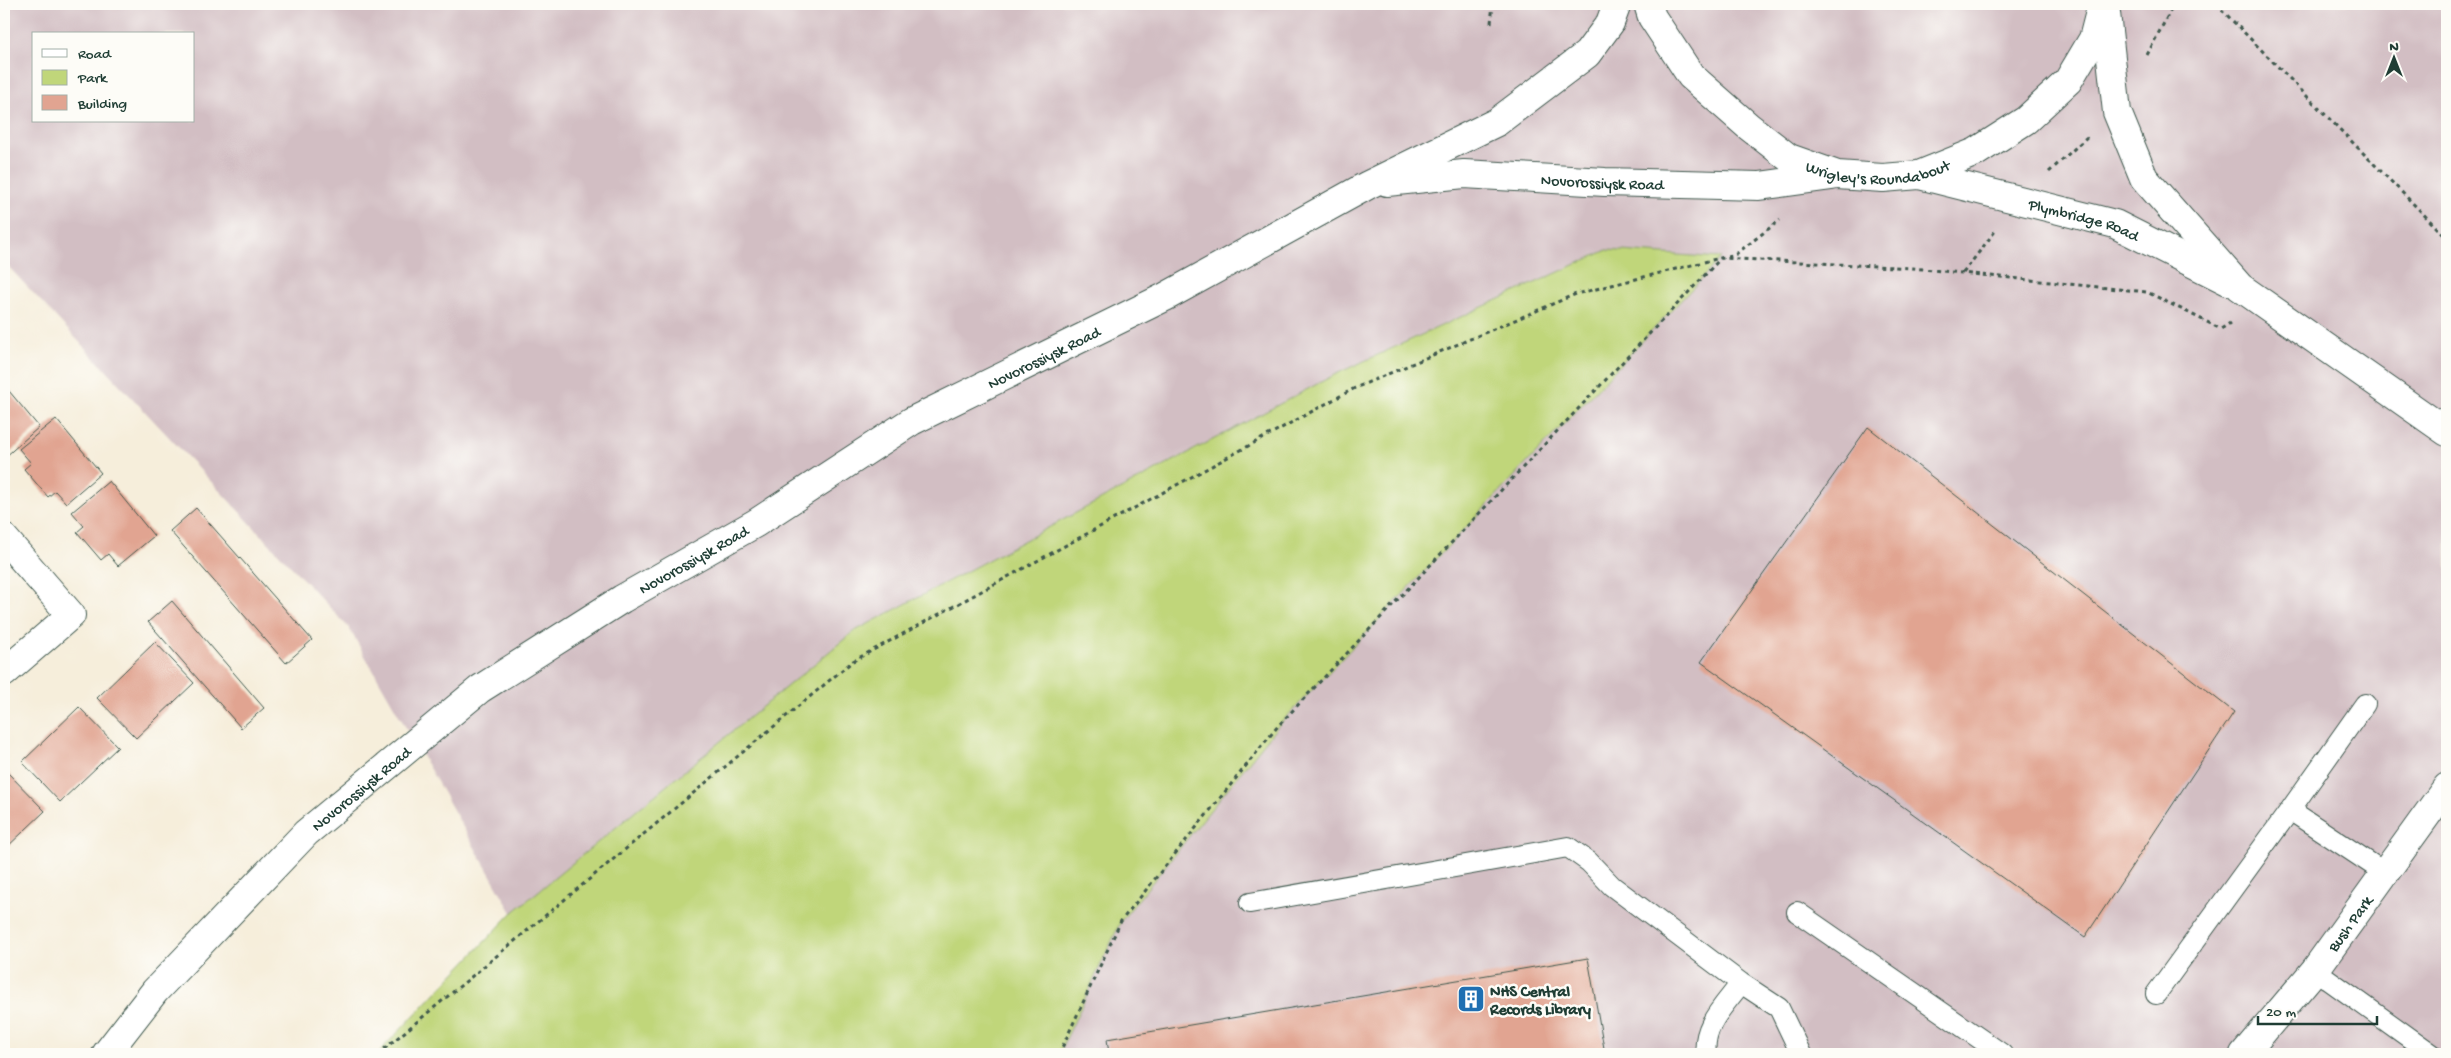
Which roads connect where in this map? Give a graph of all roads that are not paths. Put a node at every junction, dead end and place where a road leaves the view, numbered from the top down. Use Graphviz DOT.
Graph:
graph roads {
  1 [pos="1617,4"];
  2 [pos="1648,4"];
  3 [pos="2104,4"];
  4 [pos="1837,175"];
  5 [pos="1919,175"];
  6 [pos="1368,184"];
  7 [pos="2249,294"];
  8 [pos="2447,432"];
  9 [pos="4,538"];
  10 [pos="4,673"];
  11 [pos="2365,704"];
  12 [pos="2447,787"];
  13 [pos="2290,810"];
  14 [pos="2385,873"];
  15 [pos="1250,903"];
  16 [pos="1797,912"];
  17 [pos="2315,970"];
  18 [pos="1741,983"];
  19 [pos="2156,994"];
  20 [pos="106,1054"];
  21 [pos="1706,1054"];
  22 [pos="1801,1054"];
  23 [pos="2002,1054"];
  24 [pos="2244,1054"];
  25 [pos="2432,1054"];
  1 -- 6 [label="main road, Novorossiysk Road"];
  2 -- 4 [label="main road, Wrigley's Roundabout"];
  3 -- 5 [label="main road, Wrigley's Roundabout"];
  3 -- 7 [label="main road, Plymbridge Road"];
  4 -- 5 [label="main road, Wrigley's Roundabout"];
  4 -- 6 [label="main road, Novorossiysk Road"];
  5 -- 7 [label="main road, Plymbridge Road"];
  6 -- 20 [label="main road, Novorossiysk Road"];
  7 -- 8 [label="main road, Plymbridge Road"];
  9 -- 10 [label="main road"];
  11 -- 13 [label="lane"];
  12 -- 14 [label="main road, Bush Park"];
  13 -- 14 [label="lane"];
  13 -- 19 [label="lane"];
  14 -- 17 [label="main road, Bush Park"];
  15 -- 18 [label="lane"];
  16 -- 23 [label="lane"];
  17 -- 24 [label="main road, Bush Park"];
  17 -- 25 [label="lane"];
  18 -- 21 [label="lane"];
  18 -- 22 [label="lane"];
}
